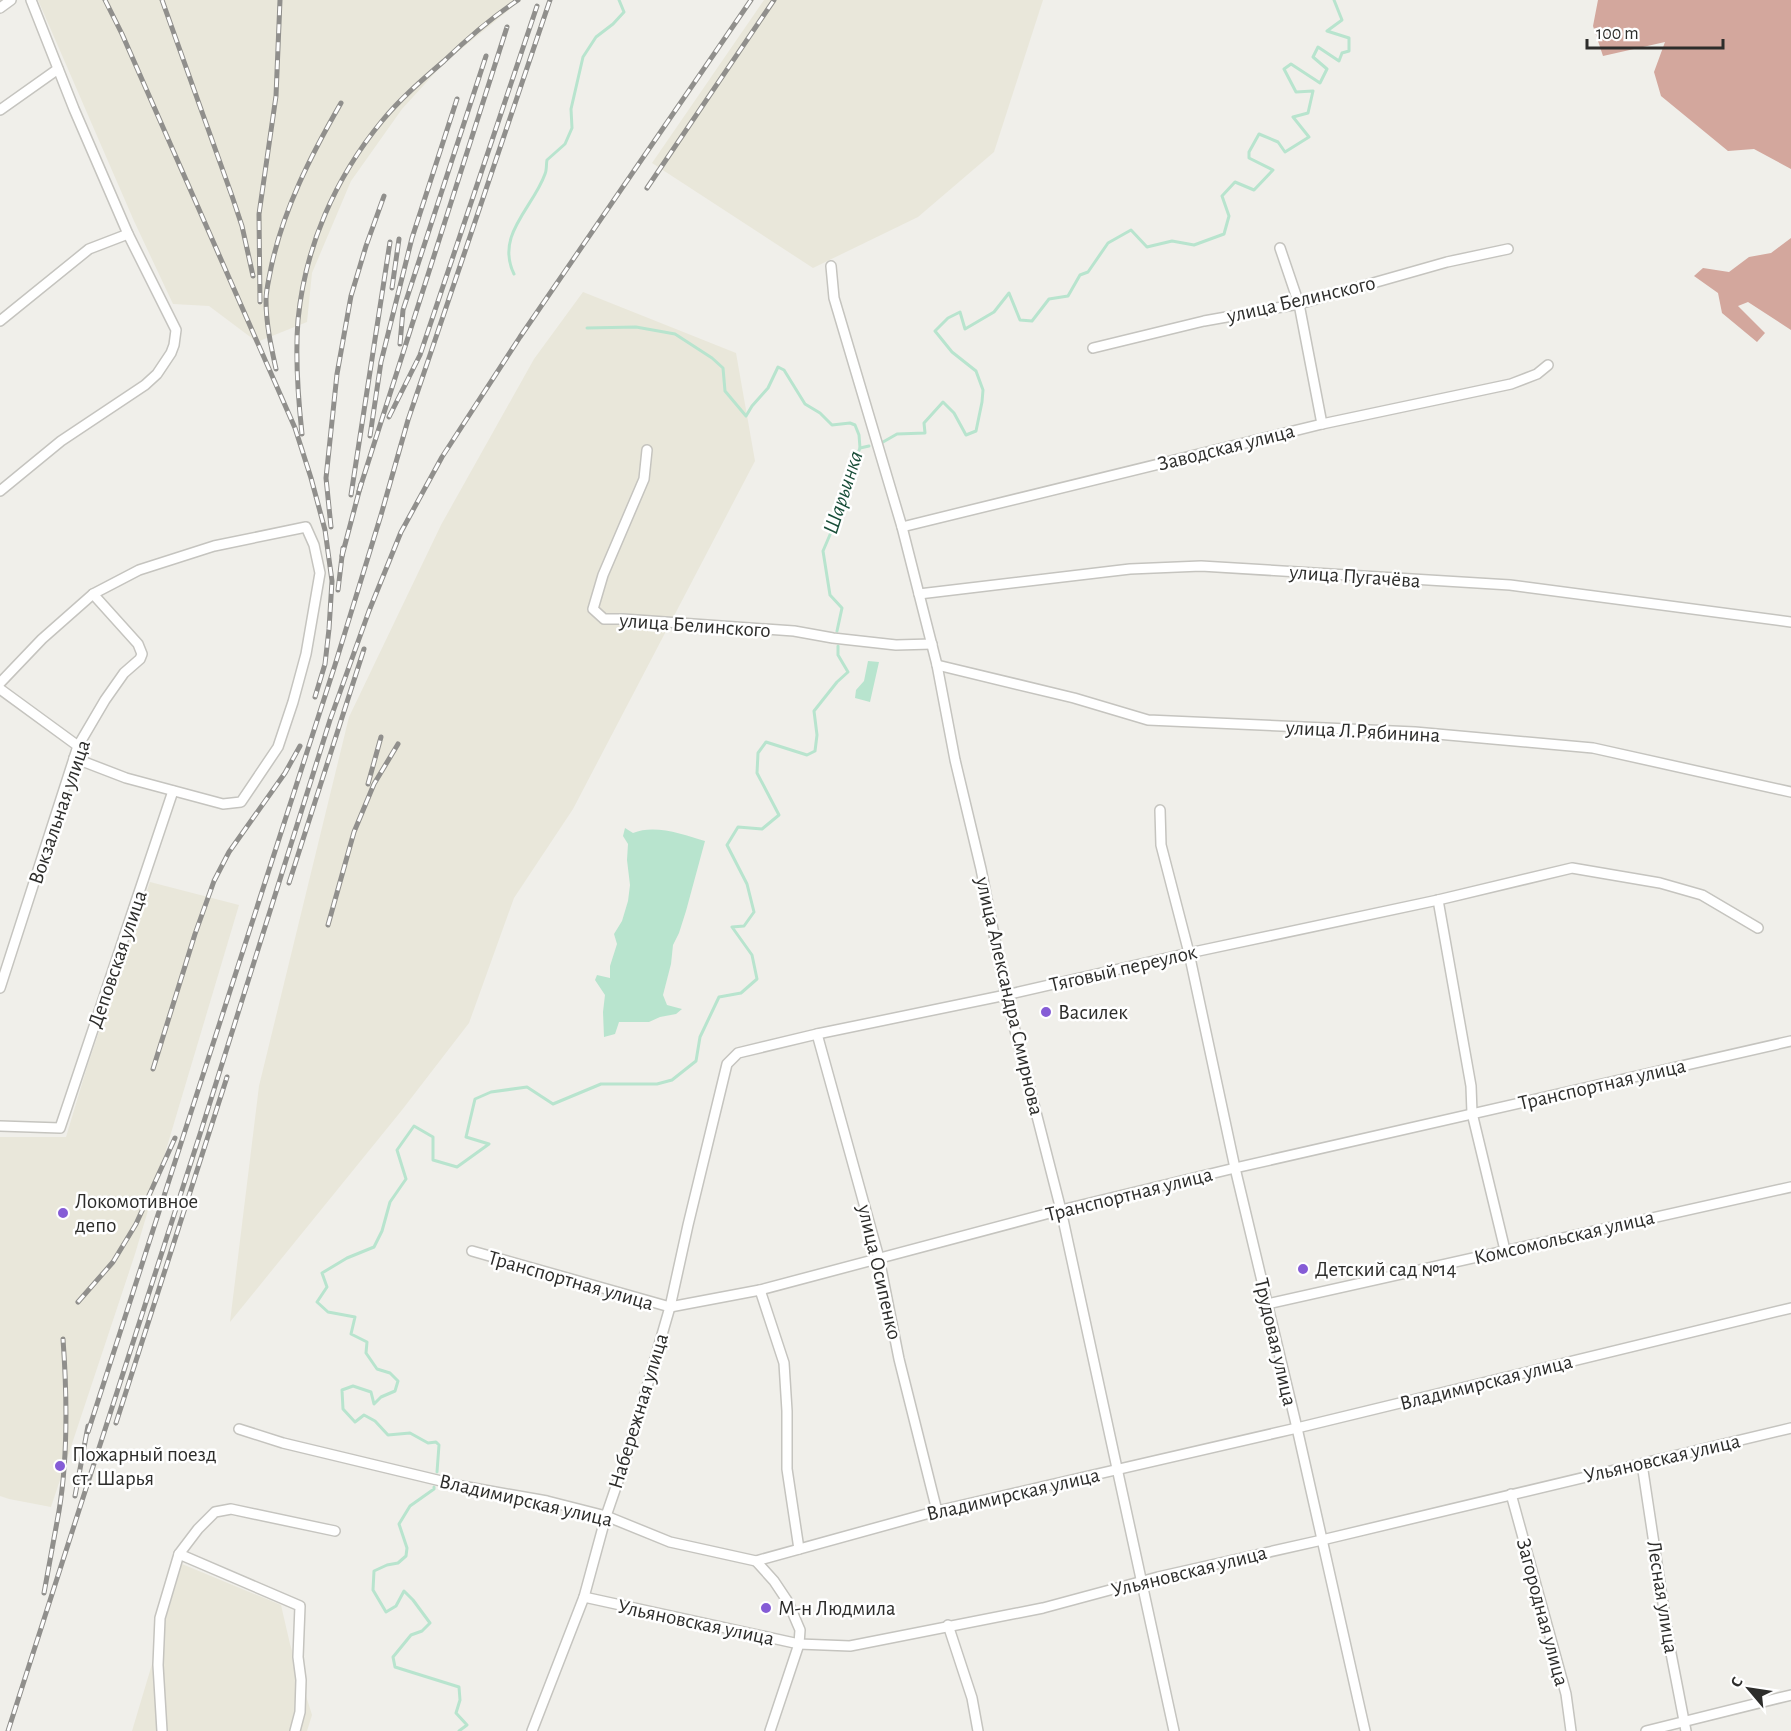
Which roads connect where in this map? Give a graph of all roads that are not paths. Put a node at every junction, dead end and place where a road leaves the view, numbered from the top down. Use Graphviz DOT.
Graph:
graph roads {
  1 [pos="11,0"];
  2 [pos="30,0"];
  3 [pos="0,8"];
  4 [pos="58,69"];
  5 [pos="0,110"];
  6 [pos="128,234"];
  7 [pos="1280,248"];
  8 [pos="1508,249"];
  9 [pos="831,266"];
  10 [pos="1299,304"];
  11 [pos="0,321"];
  12 [pos="1093,348"];
  13 [pos="1548,365"];
  14 [pos="1322,424"];
  15 [pos="647,450"];
  16 [pos="0,491"];
  17 [pos="902,527"];
  18 [pos="93,594"];
  19 [pos="919,594"];
  20 [pos="1791,622"];
  21 [pos="932,644"];
  22 [pos="937,665"];
  23 [pos="0,683"];
  24 [pos="0,689"];
  25 [pos="78,747"];
  26 [pos="74,758"];
  27 [pos="173,791"];
  28 [pos="1791,792"];
  29 [pos="1160,810"];
  30 [pos="1438,900"];
  31 [pos="1758,928"];
  32 [pos="1190,953"];
  33 [pos="0,988"];
  34 [pos="1006,995"];
  35 [pos="817,1034"];
  36 [pos="1791,1041"];
  37 [pos="738,1053"];
  38 [pos="1472,1113"];
  39 [pos="0,1126"];
  40 [pos="1235,1168"];
  41 [pos="1791,1187"];
  42 [pos="1061,1210"];
  43 [pos="1504,1250"];
  44 [pos="472,1251"];
  45 [pos="879,1258"];
  46 [pos="759,1290"];
  47 [pos="1267,1304"];
  48 [pos="670,1307"];
  49 [pos="1791,1308"];
  50 [pos="1297,1428"];
  51 [pos="239,1430"];
  52 [pos="1790,1431"];
  53 [pos="1642,1464"];
  54 [pos="1117,1470"];
  55 [pos="1511,1494"];
  56 [pos="937,1511"];
  57 [pos="606,1516"];
  58 [pos="335,1531"];
  59 [pos="1322,1540"];
  60 [pos="800,1549"];
  61 [pos="179,1554"];
  62 [pos="756,1561"];
  63 [pos="1140,1581"];
  64 [pos="584,1597"];
  65 [pos="948,1626"];
  66 [pos="799,1644"];
  67 [pos="1791,1695"];
  68 [pos="1685,1726"];
  69 [pos="162,1731"];
  70 [pos="295,1731"];
  71 [pos="532,1731"];
  72 [pos="770,1731"];
  73 [pos="978,1731"];
  74 [pos="1173,1731"];
  75 [pos="1365,1731"];
  76 [pos="1571,1731"];
  77 [pos="1646,1731"];
  1 -- 3 [label="street"];
  2 -- 4 [label="street"];
  4 -- 5 [label="street"];
  4 -- 6 [label="street"];
  6 -- 11 [label="street"];
  6 -- 16 [label="street"];
  7 -- 10 [label="street"];
  8 -- 10 [label="street, улица Белинского"];
  9 -- 17 [label="street, улица Александра Смирнова"];
  10 -- 12 [label="street, улица Белинского"];
  10 -- 14 [label="street"];
  13 -- 14 [label="street, Заводская улица"];
  14 -- 17 [label="street, Заводская улица"];
  15 -- 21 [label="street, улица Белинского"];
  17 -- 19 [label="street, улица Александра Смирнова"];
  18 -- 23 [label="street"];
  18 -- 25 [label="street, Вокзальная улица"];
  18 -- 27 [label="street"];
  19 -- 20 [label="street, улица Пугачёва"];
  19 -- 21 [label="street, улица Александра Смирнова"];
  21 -- 22 [label="street, улица Александра Смирнова"];
  22 -- 28 [label="street, улица Л.Рябинина"];
  22 -- 34 [label="street, улица Александра Смирнова"];
  24 -- 25 [label="street"];
  25 -- 26 [label="street, Вокзальная улица"];
  26 -- 27 [label="street"];
  26 -- 33 [label="street, Вокзальная улица"];
  27 -- 39 [label="street, Деповская улица"];
  29 -- 32 [label="street, Трудовая улица"];
  30 -- 31 [label="street, Тяговый переулок"];
  30 -- 32 [label="street, Тяговый переулок"];
  30 -- 38 [label="street"];
  32 -- 34 [label="street, Тяговый переулок"];
  32 -- 40 [label="street, Трудовая улица"];
  34 -- 35 [label="street, Тяговый переулок"];
  34 -- 42 [label="street, улица Александра Смирнова"];
  35 -- 37 [label="street, Тяговый переулок"];
  35 -- 45 [label="street, улица Осипенко"];
  36 -- 38 [label="street, Транспортная улица"];
  37 -- 48 [label="street, Набережная улица"];
  38 -- 40 [label="street, Транспортная улица"];
  38 -- 43 [label="street"];
  40 -- 42 [label="street, Транспортная улица"];
  40 -- 47 [label="street, Трудовая улица"];
  41 -- 43 [label="street, Комсомольская улица"];
  42 -- 45 [label="street, Транспортная улица"];
  42 -- 54 [label="street, улица Александра Смирнова"];
  43 -- 47 [label="street, Комсомольская улица"];
  44 -- 48 [label="street, Транспортная улица"];
  45 -- 46 [label="street, Транспортная улица"];
  45 -- 56 [label="street, улица Осипенко"];
  46 -- 48 [label="street, Транспортная улица"];
  46 -- 60 [label="street"];
  47 -- 50 [label="street, Трудовая улица"];
  48 -- 57 [label="street, Набережная улица"];
  49 -- 50 [label="street, Владимирская улица"];
  50 -- 54 [label="street, Владимирская улица"];
  50 -- 59 [label="street, Трудовая улица"];
  51 -- 57 [label="street, Владимирская улица"];
  52 -- 53 [label="street, Ульяновская улица"];
  53 -- 55 [label="street, Ульяновская улица"];
  53 -- 68 [label="street, Лесная улица"];
  54 -- 56 [label="street, Владимирская улица"];
  54 -- 63 [label="street, улица Александра Смирнова"];
  55 -- 59 [label="street, Ульяновская улица"];
  55 -- 76 [label="street, Загородная улица"];
  56 -- 60 [label="street, Владимирская улица"];
  57 -- 62 [label="street, Владимирская улица"];
  57 -- 64 [label="street, Набережная улица"];
  58 -- 61 [label="street"];
  59 -- 63 [label="street, Ульяновская улица"];
  59 -- 75 [label="street, Трудовая улица"];
  60 -- 62 [label="street, Владимирская улица"];
  61 -- 69 [label="street"];
  61 -- 70 [label="street"];
  62 -- 66 [label="street"];
  63 -- 65 [label="street, Ульяновская улица"];
  63 -- 74 [label="street, улица Александра Смирнова"];
  64 -- 66 [label="street, Ульяновская улица"];
  64 -- 71 [label="street, Набережная улица"];
  65 -- 66 [label="street, Ульяновская улица"];
  65 -- 73 [label="street"];
  66 -- 72 [label="street"];
  67 -- 68 [label="street"];
  68 -- 77 [label="street"];
}
